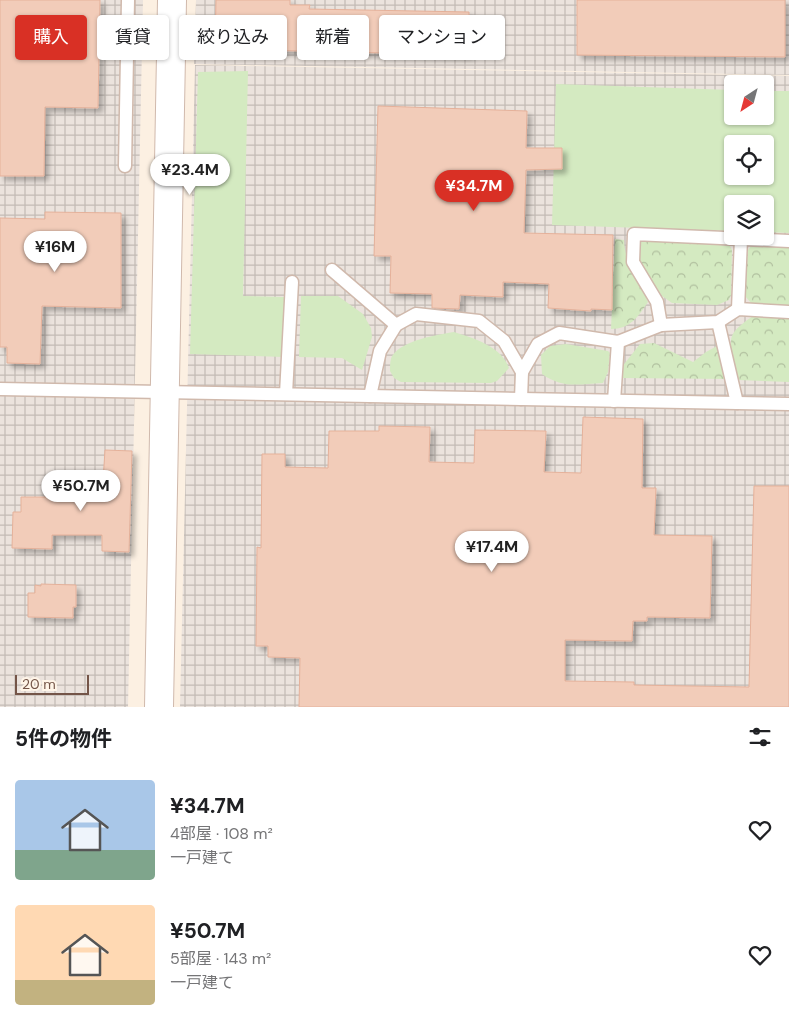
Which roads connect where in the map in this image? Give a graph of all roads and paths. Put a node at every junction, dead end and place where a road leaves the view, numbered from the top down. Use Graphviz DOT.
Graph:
graph roads {
  1 [pos="128,0"];
  2 [pos="172,0"];
  3 [pos="125,166"];
  4 [pos="724,238"];
  5 [pos="774,240"];
  6 [pos="789,241"];
  7 [pos="741,245"];
  8 [pos="332,270"];
  9 [pos="292,282"];
  10 [pos="738,309"];
  11 [pos="789,312"];
  12 [pos="718,322"];
  13 [pos="396,324"];
  14 [pos="661,325"];
  15 [pos="618,342"];
  16 [pos="522,372"];
  17 [pos="0,389"];
  18 [pos="166,392"];
  19 [pos="286,394"];
  20 [pos="370,396"];
  21 [pos="521,399"];
  22 [pos="614,401"];
  23 [pos="737,403"];
  24 [pos="789,404"];
  25 [pos="159,707"];
  1 -- 3 [label="lane"];
  2 -- 18 [label="street"];
  4 -- 14 [label="lane"];
  5 -- 6 [label="lane"];
  7 -- 10 [label="lane"];
  8 -- 13 [label="lane"];
  9 -- 19 [label="lane"];
  10 -- 11 [label="lane"];
  10 -- 12 [label="lane"];
  12 -- 14 [label="lane"];
  12 -- 23 [label="lane"];
  13 -- 16 [label="lane"];
  13 -- 20 [label="lane"];
  14 -- 15 [label="lane"];
  15 -- 16 [label="lane"];
  15 -- 22 [label="lane"];
  16 -- 21 [label="lane"];
  17 -- 18 [label="lane"];
  18 -- 19 [label="lane"];
  18 -- 25 [label="street"];
  19 -- 20 [label="lane"];
  20 -- 21 [label="lane"];
  21 -- 22 [label="lane"];
  22 -- 23 [label="lane"];
  23 -- 24 [label="lane"];
}
